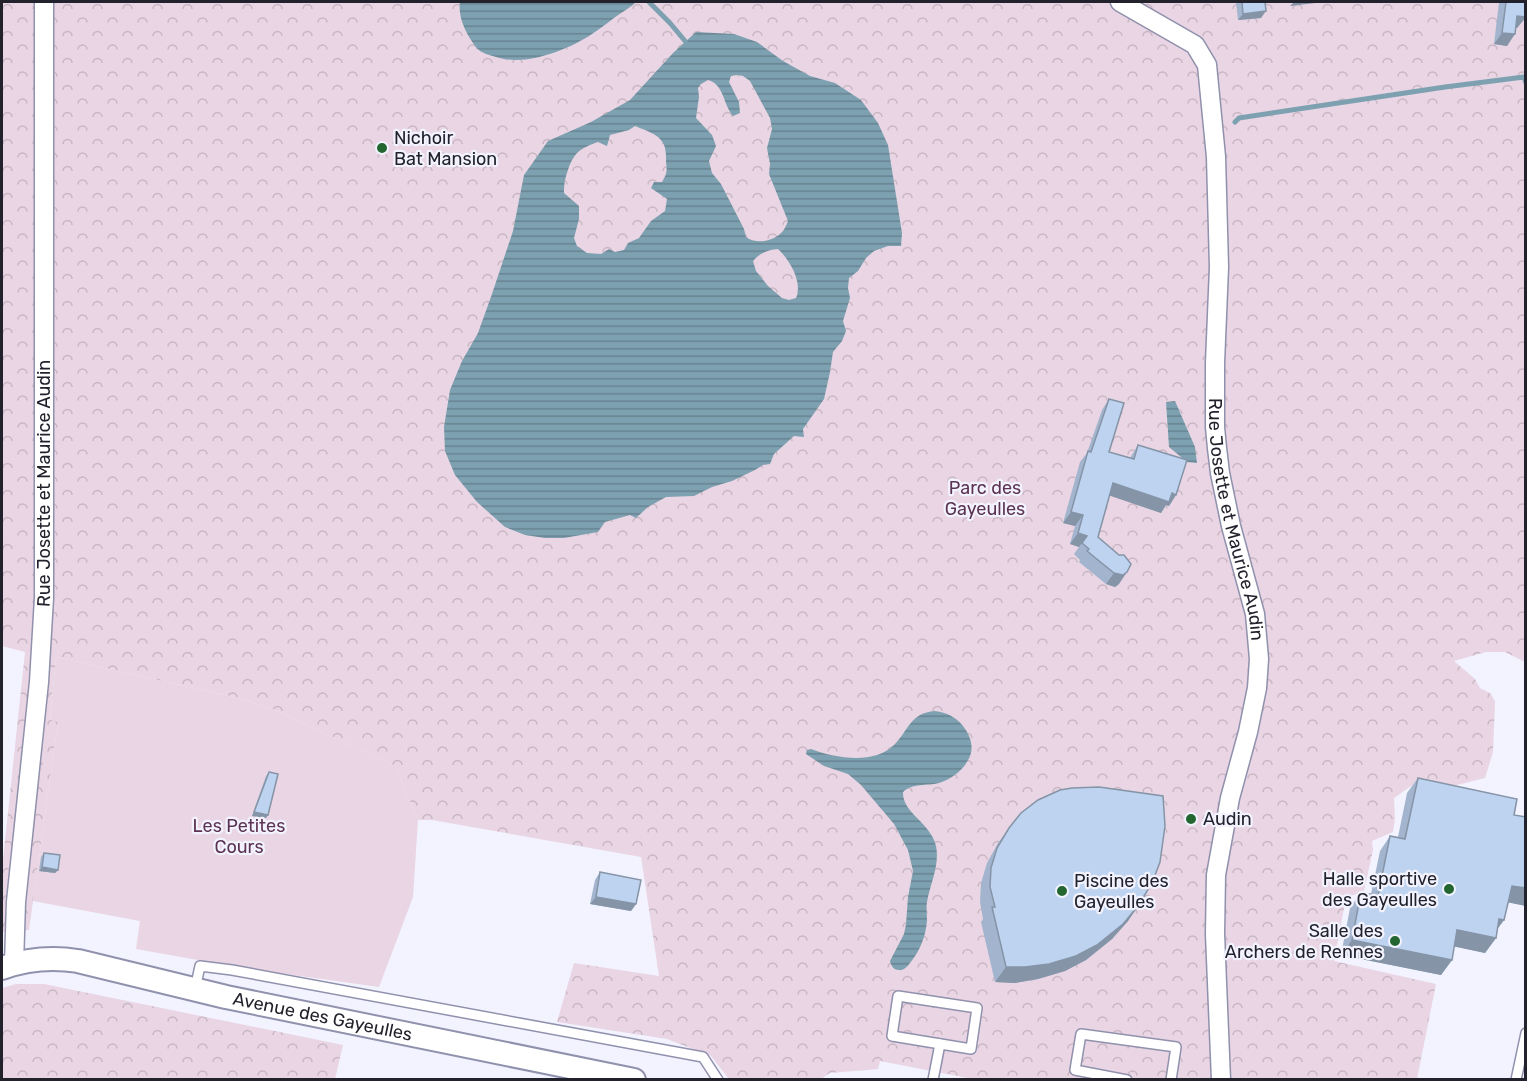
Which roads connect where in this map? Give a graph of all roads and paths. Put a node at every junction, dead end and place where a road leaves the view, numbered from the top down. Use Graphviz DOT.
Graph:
graph roads {
  1 [pos="44,2"];
  2 [pos="1120,2"];
  3 [pos="8,966"];
  4 [pos="195,989"];
  5 [pos="1526,1033"];
  6 [pos="940,1044"];
  7 [pos="634,1080"];
  8 [pos="718,1080"];
  9 [pos="933,1080"];
  10 [pos="1127,1080"];
  11 [pos="1171,1080"];
  12 [pos="1221,1080"];
  13 [pos="1516,1080"];
  1 -- 3 [label="street, Rue Josette et Maurice Audin"];
  2 -- 12 [label="street, Rue Josette et Maurice Audin"];
  3 -- 4 [label="street, Avenue des Gayeulles"];
  4 -- 7 [label="street, Avenue des Gayeulles"];
  4 -- 8 [label="lane"];
  5 -- 13 [label="lane"];
  6 -- 6 [label="lane"];
  6 -- 9 [label="lane"];
  10 -- 11 [label="lane"];
}
